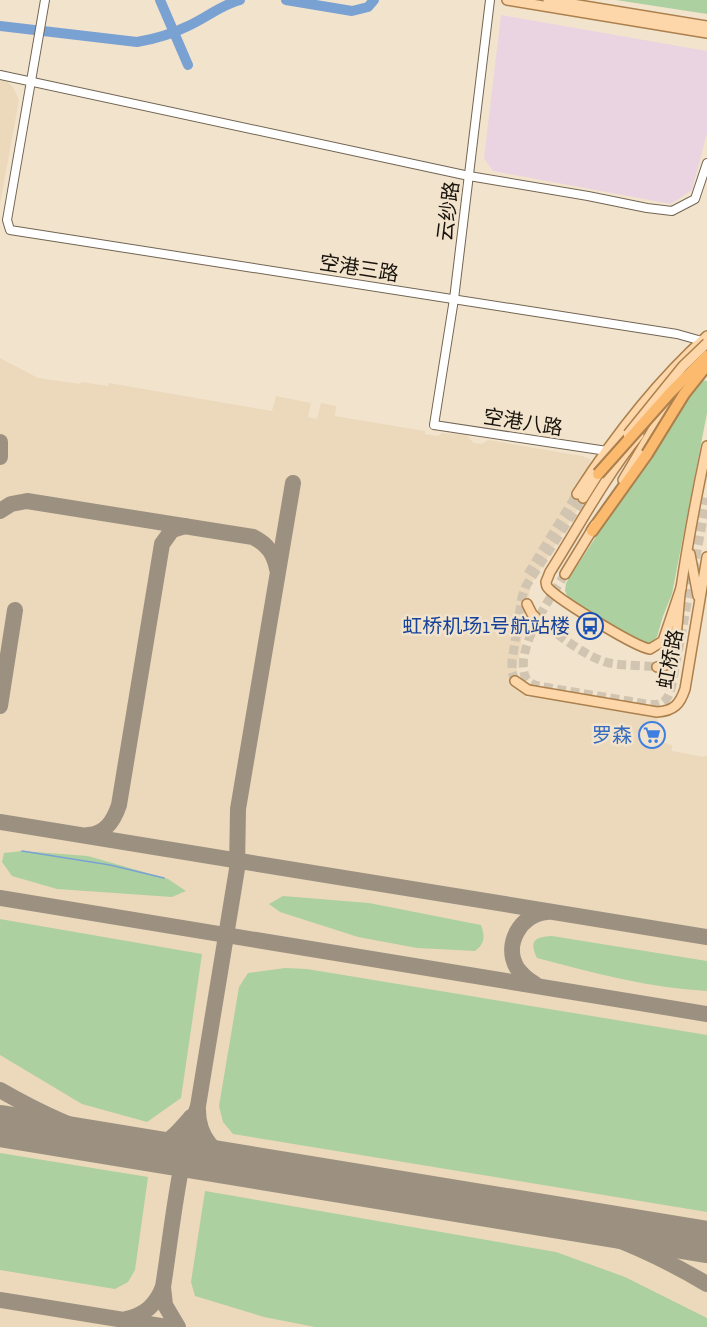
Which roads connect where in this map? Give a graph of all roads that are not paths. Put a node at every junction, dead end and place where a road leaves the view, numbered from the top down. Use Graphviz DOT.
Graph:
graph roads {
  1 [pos="45,0"];
  2 [pos="490,0"];
  3 [pos="512,0"];
  4 [pos="548,0"];
  5 [pos="707,26"];
  6 [pos="707,33"];
  7 [pos="0,75"];
  8 [pos="30,81"];
  9 [pos="707,163"];
  10 [pos="469,176"];
  11 [pos="454,299"];
  12 [pos="705,340"];
  13 [pos="707,354"];
  14 [pos="707,364"];
  15 [pos="707,376"];
  16 [pos="682,383"];
  17 [pos="434,424"];
  18 [pos="707,446"];
  19 [pos="607,451"];
  20 [pos="598,474"];
  21 [pos="585,515"];
  22 [pos="592,531"];
  23 [pos="688,549"];
  24 [pos="707,557"];
  25 [pos="565,574"];
  26 [pos="681,588"];
  27 [pos="699,601"];
  28 [pos="527,604"];
  29 [pos="536,618"];
  30 [pos="657,667"];
  31 [pos="515,681"];
  1 -- 8 [label="street"];
  2 -- 10 [label="street, 云纱路"];
  3 -- 6 [label="main road"];
  4 -- 5 [label="main road"];
  7 -- 8 [label="street"];
  8 -- 10 [label="street"];
  8 -- 11 [label="street, 空港三路"];
  9 -- 10 [label="street"];
  10 -- 11 [label="street, 云纱路"];
  11 -- 12 [label="street, 空港三路"];
  11 -- 17 [label="street, 云纱路"];
  12 -- 19 [label="main road"];
  12 -- 20 [label="main road, bridge"];
  13 -- 16 [label="main road"];
  13 -- 20 [label="highway, bridge"];
  14 -- 22 [label="highway, bridge"];
  15 -- 16 [label="main road"];
  16 -- 21 [label="main road"];
  16 -- 22 [label="main road"];
  17 -- 19 [label="street, 空港八路"];
  18 -- 23 [label="main road, 虹桥路"];
  19 -- 20 [label="main road"];
  19 -- 21 [label="main road"];
  21 -- 26 [label="main road"];
  22 -- 25 [label="main road"];
  23 -- 26 [label="main road, 虹桥路"];
  23 -- 27 [label="main road"];
  24 -- 27 [label="main road, 虹桥路"];
  26 -- 30 [label="main road, 虹桥路"];
  27 -- 31 [label="main road, 虹桥路"];
  28 -- 29 [label="main road"];
}
